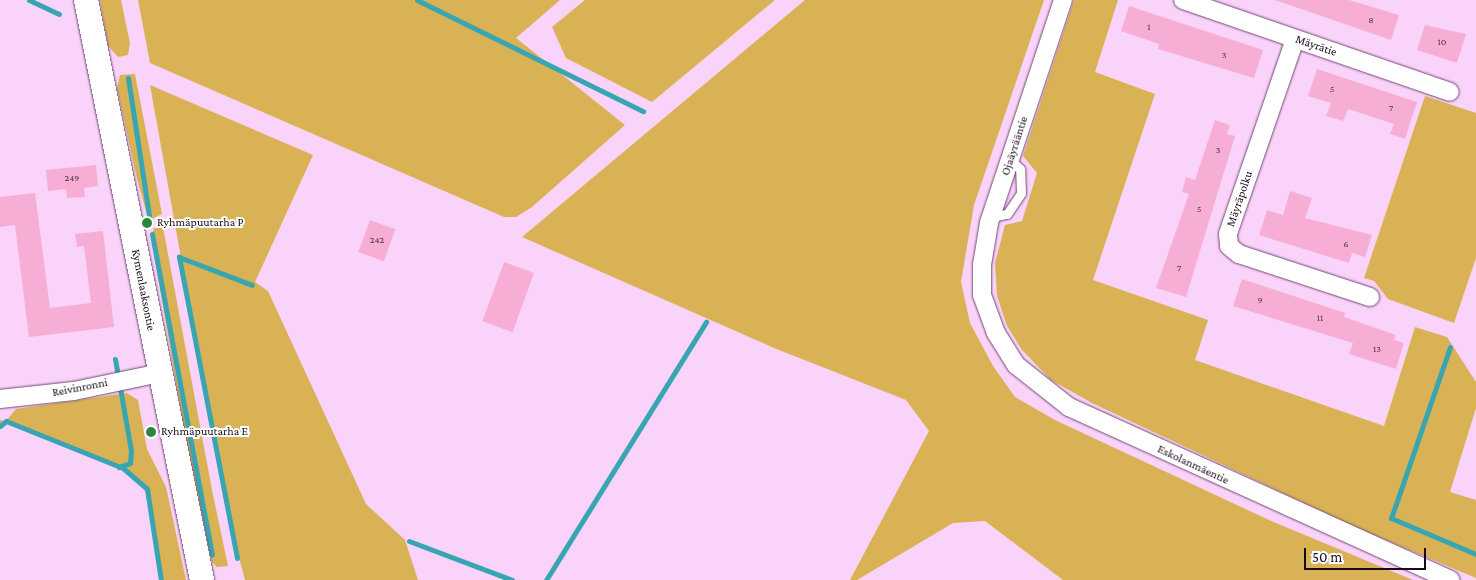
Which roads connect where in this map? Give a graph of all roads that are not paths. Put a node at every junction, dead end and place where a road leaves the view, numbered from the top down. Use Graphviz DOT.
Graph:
graph roads {
  1 [pos="86,0"];
  2 [pos="1063,0"];
  3 [pos="1183,0"];
  4 [pos="1295,39"];
  5 [pos="1450,92"];
  6 [pos="982,295"];
  7 [pos="1370,297"];
  8 [pos="160,373"];
  9 [pos="0,399"];
  10 [pos="202,580"];
  11 [pos="1451,580"];
  1 -- 8 [label="main road, Kymenlaaksontie"];
  2 -- 6 [label="street, Ojaäyrääntie"];
  3 -- 4 [label="street, Mäyrätie"];
  4 -- 5 [label="street, Mäyrätie"];
  4 -- 7 [label="street, Mäyräpolku"];
  6 -- 11 [label="street, Eskolanmäentie"];
  8 -- 9 [label="street, Reivinronni"];
  8 -- 10 [label="main road, Kymenlaaksontie"];
}
